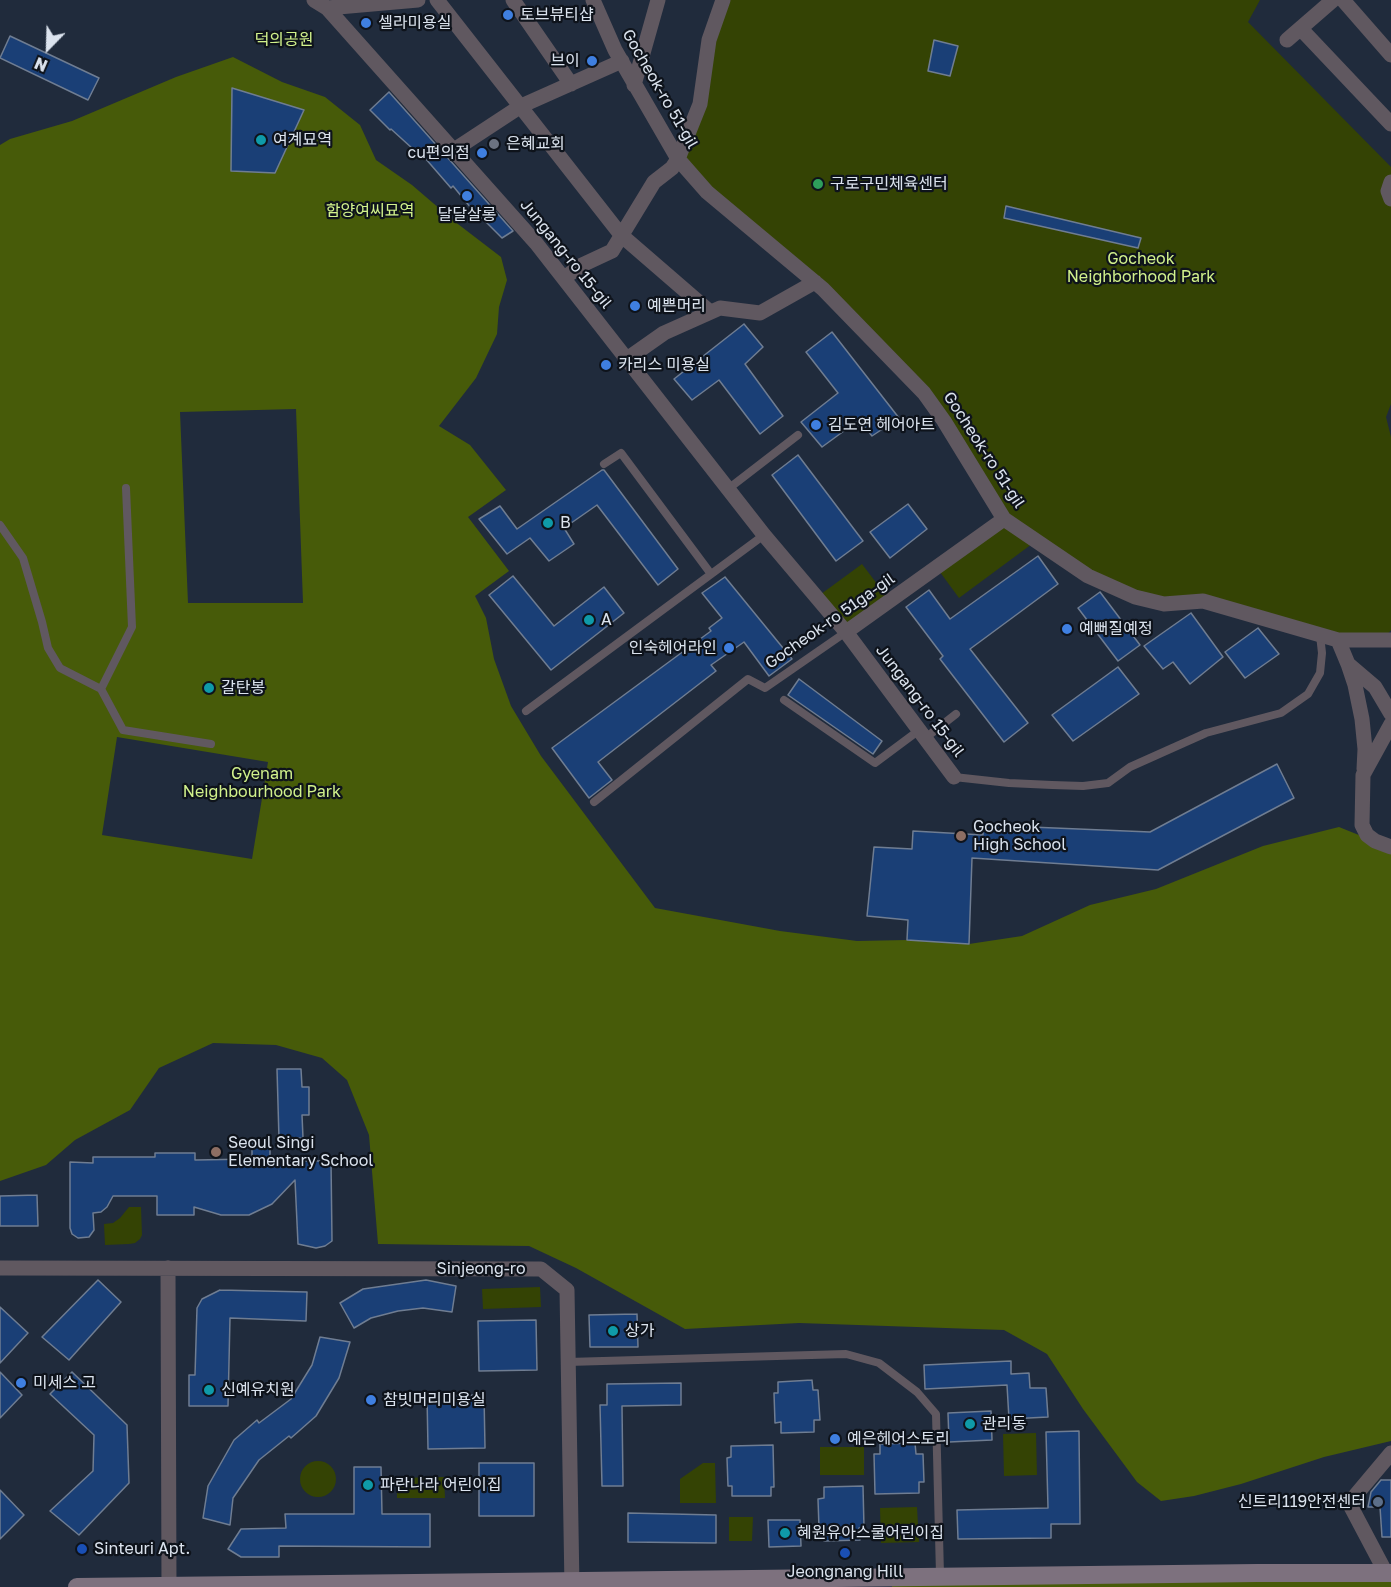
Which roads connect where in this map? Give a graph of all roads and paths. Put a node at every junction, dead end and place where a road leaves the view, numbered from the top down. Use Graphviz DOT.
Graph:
graph roads {
  1 [pos="418,0"];
  2 [pos="437,0"];
  3 [pos="513,0"];
  4 [pos="593,0"];
  5 [pos="658,0"];
  6 [pos="723,0"];
  7 [pos="1333,0"];
  8 [pos="1343,0"];
  9 [pos="319,2"];
  10 [pos="1301,29"];
  11 [pos="1287,40"];
  12 [pos="1391,55"];
  13 [pos="622,62"];
  14 [pos="571,84"];
  15 [pos="634,85"];
  16 [pos="521,106"];
  17 [pos="1391,124"];
  18 [pos="453,150"];
  19 [pos="678,159"];
  20 [pos="1391,182"];
  21 [pos="1391,199"];
  22 [pos="621,235"];
  23 [pos="564,278"];
  24 [pos="815,282"];
  25 [pos="710,312"];
  26 [pos="627,359"];
  27 [pos="798,435"];
  28 [pos="604,464"];
  29 [pos="126,488"];
  30 [pos="728,489"];
  31 [pos="1004,519"];
  32 [pos="0,525"];
  33 [pos="764,535"];
  34 [pos="711,574"];
  35 [pos="846,632"];
  36 [pos="1320,634"];
  37 [pos="1338,640"];
  38 [pos="1391,640"];
  39 [pos="1348,664"];
  40 [pos="101,689"];
  41 [pos="784,700"];
  42 [pos="526,711"];
  43 [pos="956,714"];
  44 [pos="1391,714"];
  45 [pos="1391,724"];
  46 [pos="921,735"];
  47 [pos="211,744"];
  48 [pos="1384,754"];
  49 [pos="1363,775"];
  50 [pos="954,777"];
  51 [pos="594,802"];
  52 [pos="1391,847"];
  53 [pos="0,1268"];
  54 [pos="168,1268"];
  55 [pos="568,1362"];
  56 [pos="1391,1453"];
  57 [pos="1389,1573"];
  58 [pos="930,1580"];
  59 [pos="572,1584"];
  60 [pos="169,1586"];
  61 [pos="77,1587"];
  1 -- 9 [label="street, Jungang-ro 15-gil"];
  2 -- 16 [label="street"];
  3 -- 14 [label="street"];
  4 -- 13 [label="street, Gocheok-ro 51-gil"];
  5 -- 15 [label="street"];
  6 -- 19 [label="street"];
  7 -- 10 [label="street"];
  8 -- 12 [label="street"];
  9 -- 18 [label="street, Jungang-ro 15-gil"];
  10 -- 11 [label="street"];
  10 -- 17 [label="street"];
  13 -- 14 [label="street"];
  13 -- 15 [label="street, Gocheok-ro 51-gil"];
  14 -- 16 [label="street"];
  15 -- 19 [label="street, Gocheok-ro 51-gil"];
  16 -- 18 [label="street"];
  16 -- 22 [label="street"];
  18 -- 23 [label="street, Jungang-ro 15-gil"];
  19 -- 22 [label="street"];
  19 -- 24 [label="street, Gocheok-ro 51-gil"];
  20 -- 21 [label="street"];
  22 -- 23 [label="street"];
  22 -- 25 [label="street"];
  23 -- 26 [label="street, Jungang-ro 15-gil"];
  24 -- 25 [label="street"];
  24 -- 31 [label="street, Gocheok-ro 51-gil"];
  25 -- 26 [label="street"];
  26 -- 30 [label="street, Jungang-ro 15-gil"];
  27 -- 30 [label="lane"];
  28 -- 34 [label="lane"];
  29 -- 40 [label="lane"];
  30 -- 33 [label="street, Jungang-ro 15-gil"];
  31 -- 35 [label="street, Gocheok-ro 51ga-gil"];
  31 -- 36 [label="street, Gocheok-ro 51-gil"];
  32 -- 40 [label="lane"];
  33 -- 34 [label="lane"];
  33 -- 35 [label="street, Jungang-ro 15-gil"];
  34 -- 42 [label="lane"];
  35 -- 46 [label="street, Jungang-ro 15-gil"];
  35 -- 51 [label="lane, Gocheok-ro 51ga-gil"];
  36 -- 37 [label="street, Gocheok-ro 51-gil"];
  36 -- 50 [label="lane, Jungang-ro 15-gil"];
  37 -- 38 [label="street, Gocheok-ro 51-gil"];
  37 -- 39 [label="street"];
  39 -- 44 [label="street"];
  39 -- 49 [label="street"];
  40 -- 47 [label="lane"];
  41 -- 46 [label="lane"];
  43 -- 46 [label="lane"];
  45 -- 48 [label="street"];
  46 -- 50 [label="street, Jungang-ro 15-gil"];
  48 -- 49 [label="street"];
  49 -- 52 [label="street"];
  53 -- 54 [label="street, Sinjeong-ro"];
  54 -- 55 [label="street, Sinjeong-ro"];
  54 -- 60 [label="street"];
  55 -- 58 [label="lane"];
  55 -- 59 [label="street, Sinjeong-ro"];
  56 -- 57 [label="street"];
  57 -- 58 [label="main road"];
  58 -- 59 [label="main road"];
  59 -- 60 [label="main road"];
  60 -- 61 [label="main road"];
}
